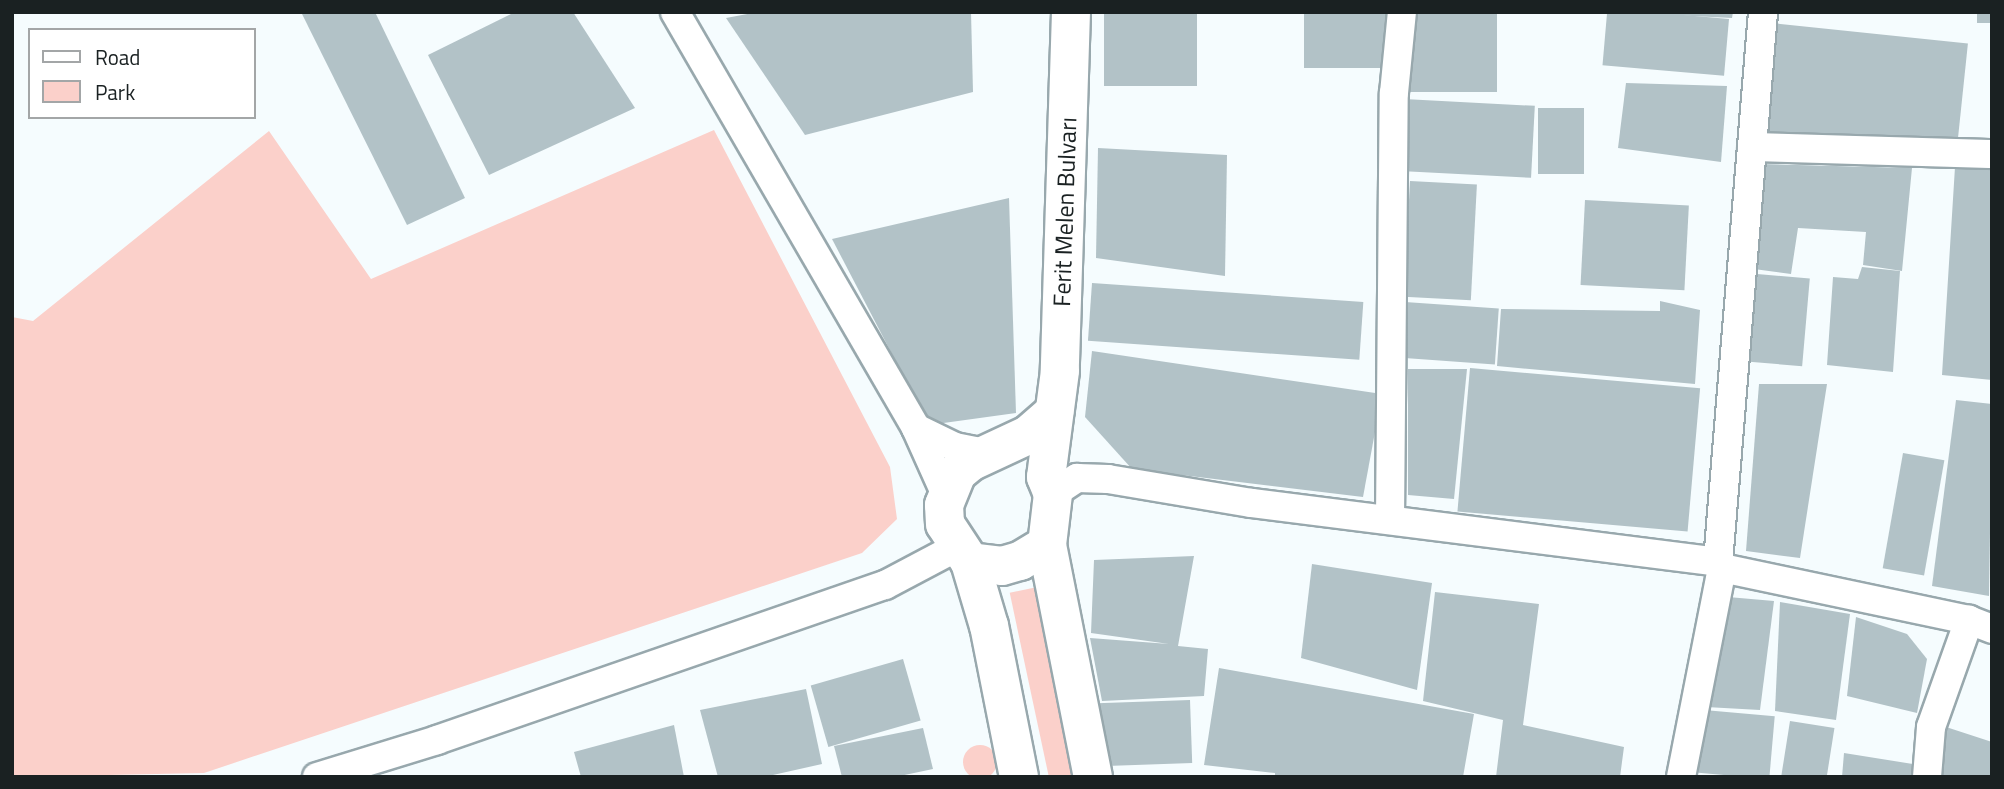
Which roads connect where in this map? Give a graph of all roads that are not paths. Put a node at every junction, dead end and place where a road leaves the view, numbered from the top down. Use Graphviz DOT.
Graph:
graph roads {
  1 [pos="675,12"];
  2 [pos="1071,12"];
  3 [pos="1402,12"];
  4 [pos="1763,12"];
  5 [pos="1752,147"];
  6 [pos="1992,154"];
  7 [pos="1054,412"];
  8 [pos="916,428"];
  9 [pos="990,454"];
  10 [pos="1049,486"];
  11 [pos="946,495"];
  12 [pos="1390,520"];
  13 [pos="1047,545"];
  14 [pos="963,554"];
  15 [pos="1720,565"];
  16 [pos="1980,625"];
  17 [pos="317,777"];
  18 [pos="1019,777"];
  19 [pos="1093,777"];
  20 [pos="1681,777"];
  21 [pos="1927,777"];
  1 -- 8 [label="street"];
  2 -- 7 [label="main road, Ferit Melen Bulvarı"];
  3 -- 12 [label="street"];
  4 -- 5 [label="street"];
  5 -- 6 [label="street"];
  5 -- 15 [label="street"];
  7 -- 9 [label="main road"];
  7 -- 10 [label="main road, Ferit Melen Bulvarı"];
  8 -- 9 [label="street"];
  8 -- 11 [label="street"];
  9 -- 10 [label="main road"];
  9 -- 11 [label="main road"];
  10 -- 12 [label="street"];
  10 -- 13 [label="main road, Ferit Melen Bulvarı"];
  11 -- 14 [label="main road"];
  12 -- 15 [label="street"];
  13 -- 14 [label="main road"];
  13 -- 19 [label="main road, Ferit Melen Bulvarı"];
  14 -- 17 [label="street"];
  14 -- 18 [label="main road"];
  15 -- 16 [label="street"];
  15 -- 20 [label="street"];
  16 -- 21 [label="street"];
}
